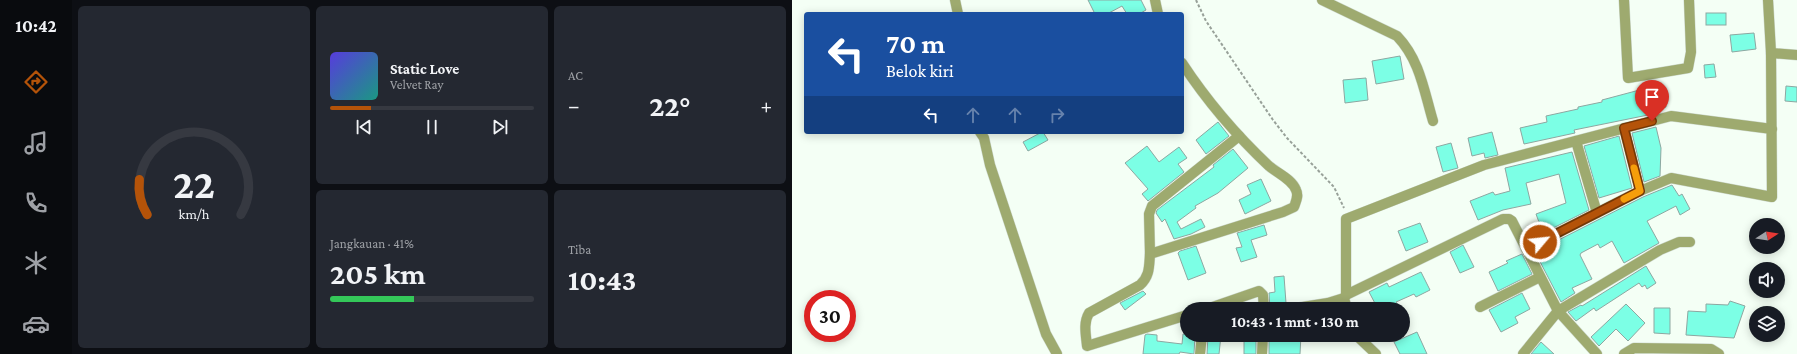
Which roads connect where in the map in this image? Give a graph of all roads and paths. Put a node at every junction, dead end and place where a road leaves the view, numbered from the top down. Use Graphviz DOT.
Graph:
graph roads {
  1 [pos="954,0"];
  2 [pos="1155,0"];
  3 [pos="1196,0"];
  4 [pos="1322,0"];
  5 [pos="1624,0"];
  6 [pos="1689,0"];
  7 [pos="1768,0"];
  8 [pos="957,12"];
  9 [pos="1158,12"];
  10 [pos="1771,53"];
  11 [pos="1797,55"];
  12 [pos="1184,66"];
  13 [pos="1434,121"];
  14 [pos="1624,128"];
  15 [pos="1772,128"];
  16 [pos="984,134"];
  17 [pos="1239,136"];
  18 [pos="1576,141"];
  19 [pos="1640,191"];
  20 [pos="1597,213"];
  21 [pos="1346,219"];
  22 [pos="1690,242"];
  23 [pos="1526,250"];
  24 [pos="1150,254"];
  25 [pos="1540,277"];
  26 [pos="1345,296"];
  27 [pos="1228,302"];
  28 [pos="1264,302"];
  29 [pos="1330,302"];
  30 [pos="1346,302"];
  31 [pos="1480,307"];
  32 [pos="1558,311"];
  33 [pos="1180,317"];
  34 [pos="1201,342"];
  35 [pos="1263,342"];
  36 [pos="1363,342"];
  37 [pos="1086,350"];
  38 [pos="1057,354"];
  39 [pos="1200,354"];
  40 [pos="1262,354"];
  41 [pos="1376,354"];
  42 [pos="1523,354"];
  43 [pos="1597,354"];
  44 [pos="1624,354"];
  45 [pos="1718,354"];
  1 -- 8 [label="street"];
  2 -- 9 [label="street"];
  3 -- 21 [label="path"];
  4 -- 13 [label="street"];
  5 -- 6 [label="street"];
  7 -- 10 [label="street"];
  10 -- 11 [label="street"];
  10 -- 15 [label="street"];
  12 -- 17 [label="street"];
  14 -- 15 [label="street"];
  14 -- 18 [label="street"];
  14 -- 19 [label="street"];
  15 -- 19 [label="street"];
  16 -- 38 [label="street"];
  17 -- 24 [label="street"];
  17 -- 24 [label="street"];
  18 -- 20 [label="street"];
  18 -- 21 [label="street"];
  19 -- 20 [label="street"];
  20 -- 23 [label="street"];
  21 -- 26 [label="street"];
  22 -- 32 [label="street"];
  23 -- 25 [label="street"];
  23 -- 26 [label="street"];
  24 -- 37 [label="street"];
  25 -- 31 [label="street"];
  25 -- 32 [label="street"];
  26 -- 29 [label="street"];
  26 -- 30 [label="street"];
  27 -- 28 [label="street"];
  32 -- 42 [label="street"];
  32 -- 43 [label="street"];
  33 -- 37 [label="street"];
  34 -- 39 [label="street"];
  35 -- 40 [label="street"];
  36 -- 41 [label="street"];
  44 -- 45 [label="street"];
}
